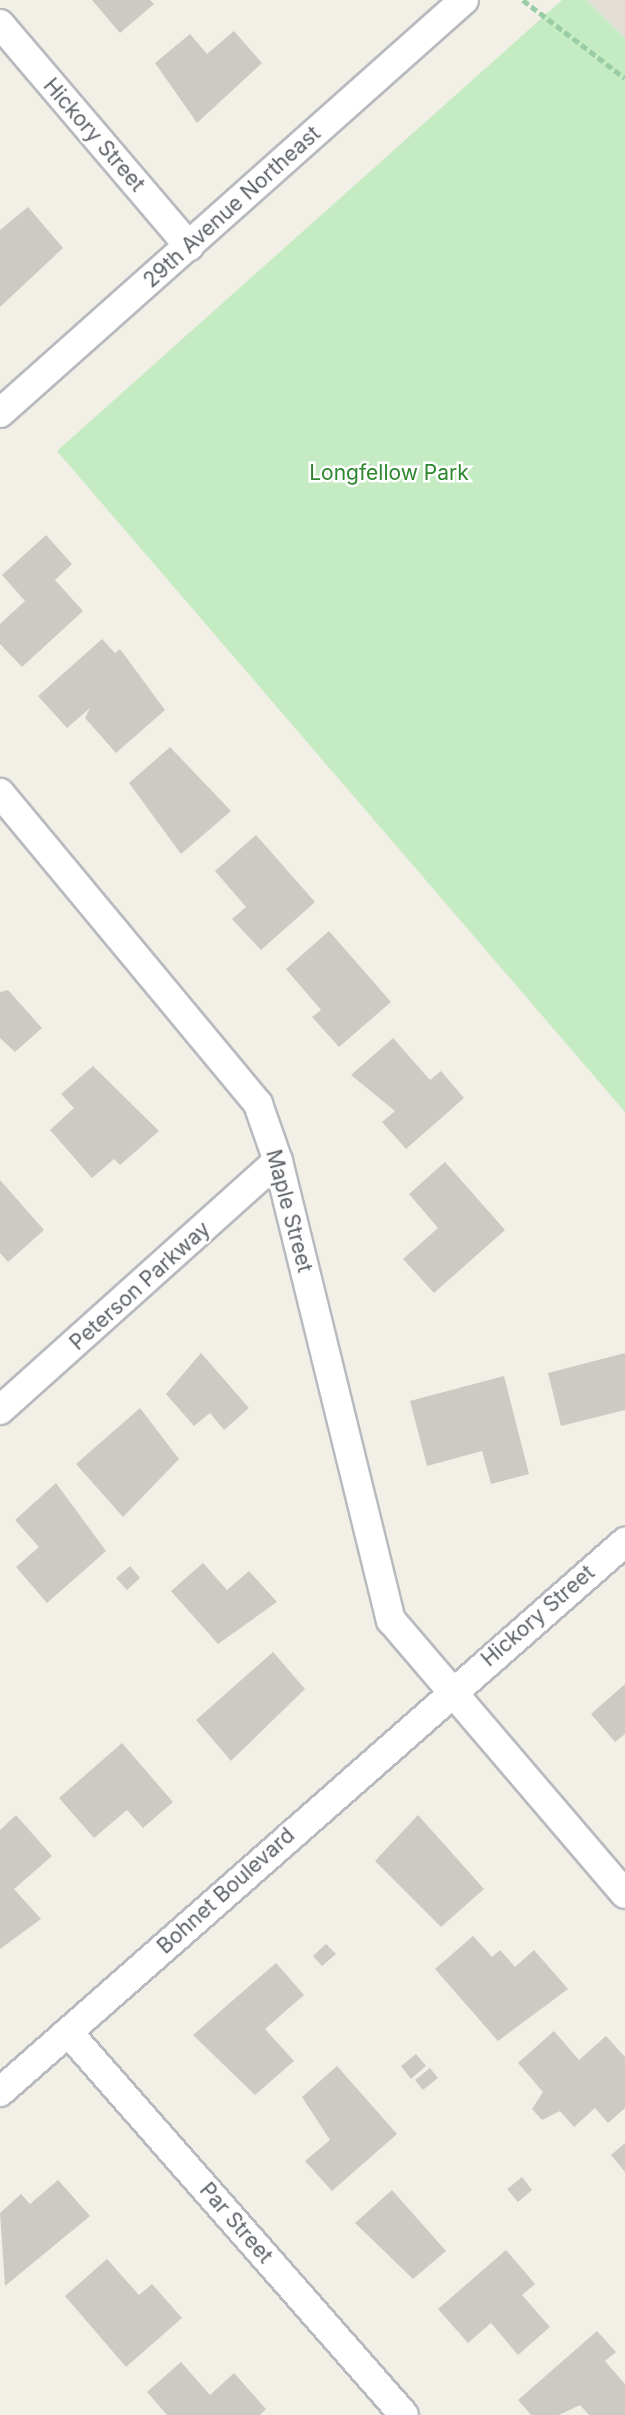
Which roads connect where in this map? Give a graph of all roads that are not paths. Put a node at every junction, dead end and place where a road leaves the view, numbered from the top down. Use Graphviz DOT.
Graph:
graph roads {
  1 [pos="464,0"];
  2 [pos="0,24"];
  3 [pos="189,246"];
  4 [pos="0,413"];
  5 [pos="0,793"];
  6 [pos="278,1161"];
  7 [pos="0,1410"];
  8 [pos="625,1542"];
  9 [pos="451,1691"];
  10 [pos="625,1894"];
  11 [pos="68,2032"];
  12 [pos="0,2092"];
  13 [pos="404,2415"];
  1 -- 3 [label="street, 29th Avenue Northeast"];
  2 -- 3 [label="street, Hickory Street"];
  3 -- 4 [label="street, 29th Avenue Northeast"];
  5 -- 6 [label="street, Maple Street"];
  6 -- 7 [label="street, Peterson Parkway"];
  6 -- 9 [label="street, Maple Street"];
  8 -- 9 [label="street, Hickory Street"];
  9 -- 10 [label="street, Maple Street"];
  9 -- 11 [label="street, Bohnet Boulevard"];
  11 -- 12 [label="street, Bohnet Boulevard"];
  11 -- 13 [label="street, Par Street"];
}
